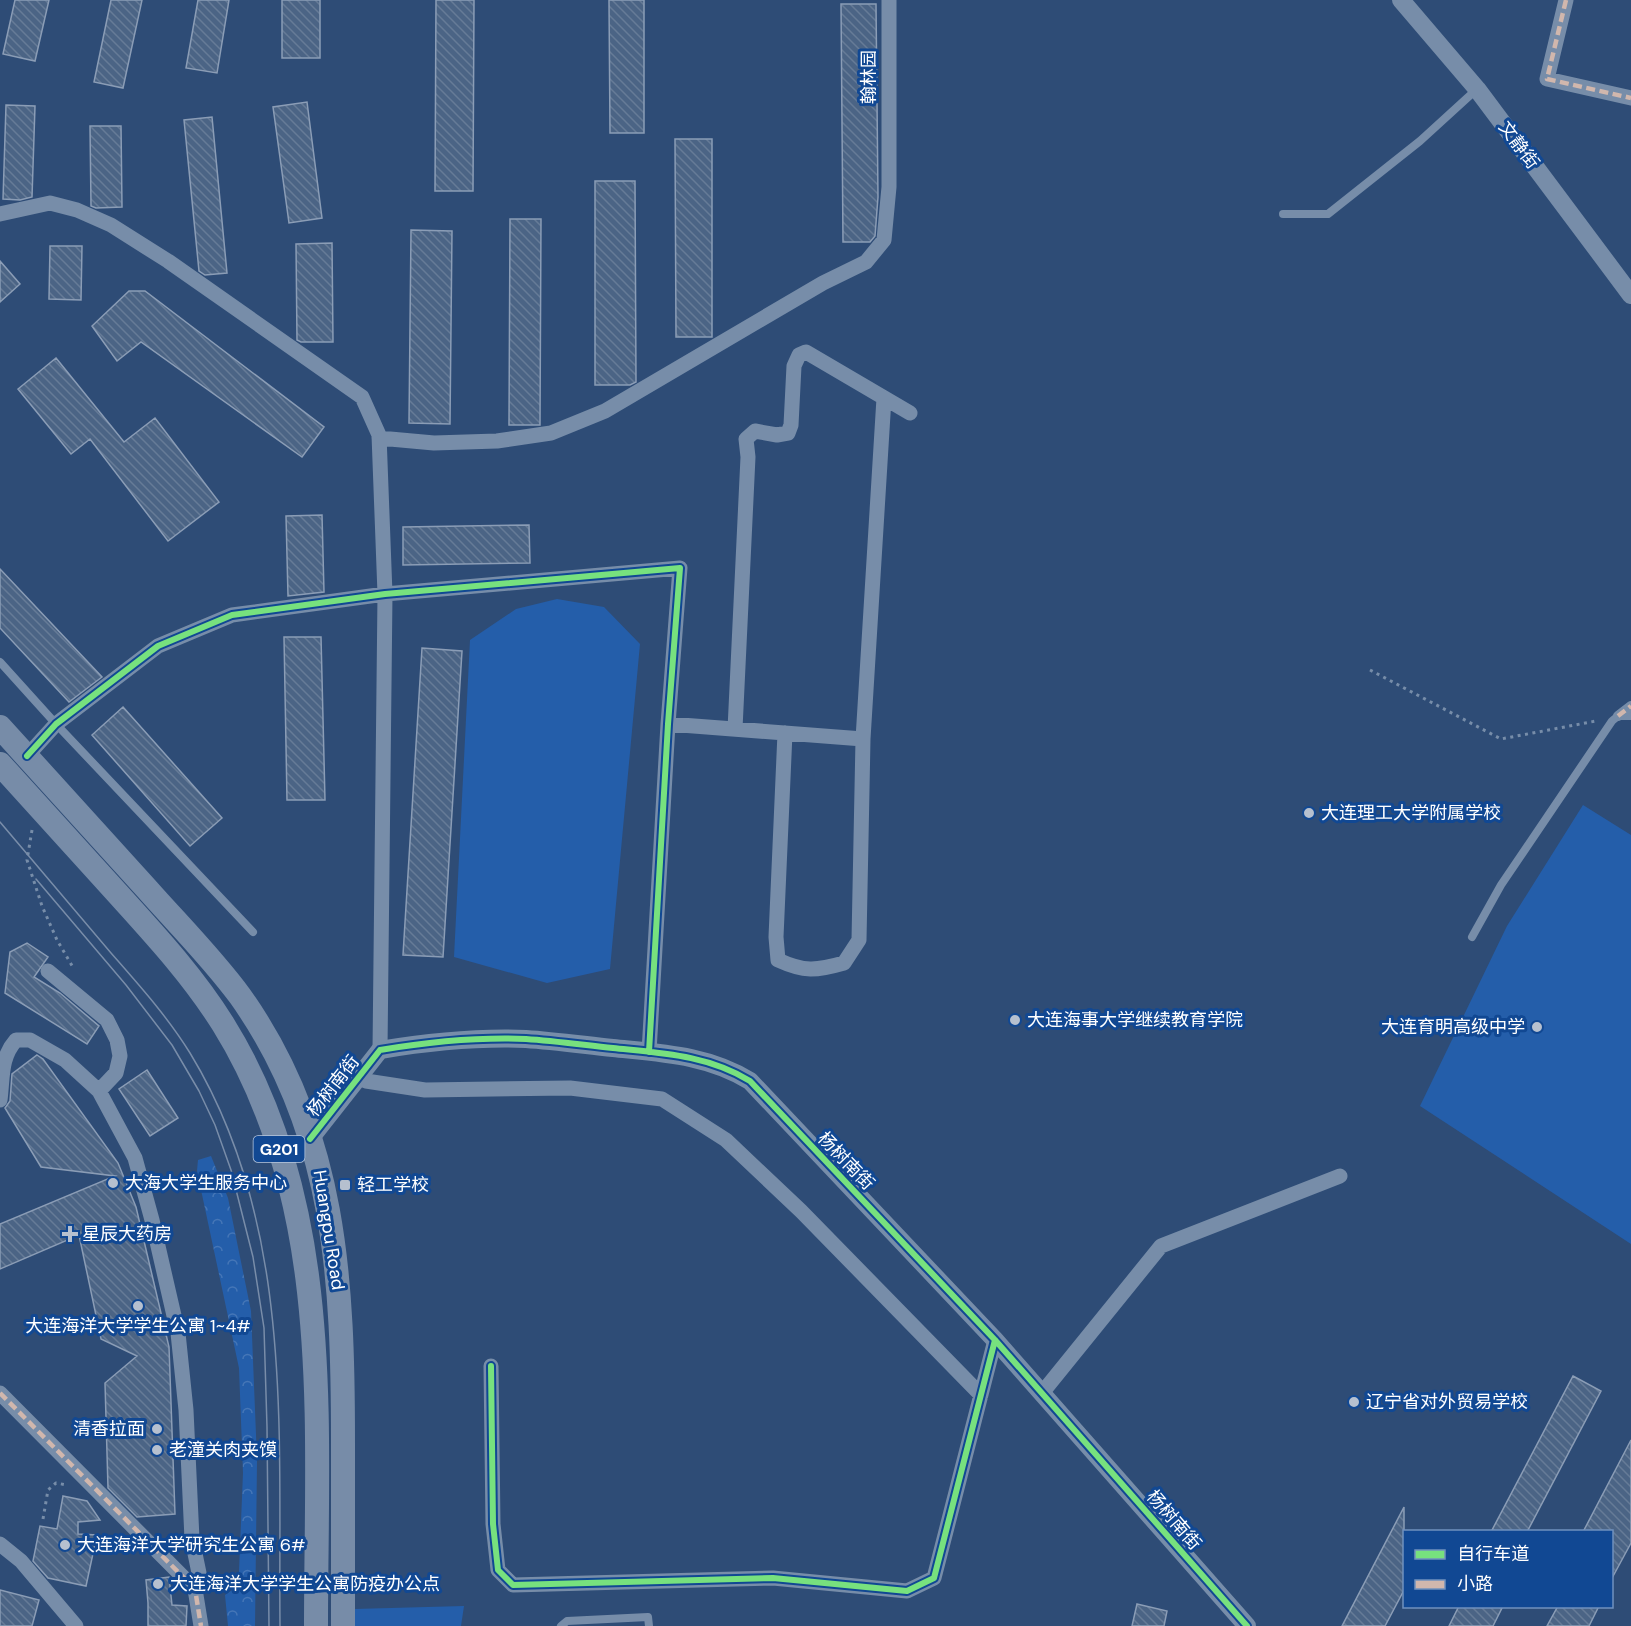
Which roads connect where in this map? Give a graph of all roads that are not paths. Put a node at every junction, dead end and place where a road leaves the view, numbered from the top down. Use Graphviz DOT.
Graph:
graph roads {
  1 [pos="889,0"];
  2 [pos="1401,0"];
  3 [pos="1566,0"];
  4 [pos="1477,89"];
  5 [pos="1631,98"];
  6 [pos="1283,213"];
  7 [pos="0,214"];
  8 [pos="1631,295"];
  9 [pos="884,398"];
  10 [pos="910,413"];
  11 [pos="379,438"];
  12 [pos="386,594"];
  13 [pos="0,662"];
  14 [pos="1631,706"];
  15 [pos="1618,716"];
  16 [pos="1631,716"];
  17 [pos="56,724"];
  18 [pos="668,724"];
  19 [pos="0,727"];
  20 [pos="735,729"];
  21 [pos="786,733"];
  22 [pos="863,739"];
  23 [pos="27,756"];
  24 [pos="0,764"];
  25 [pos="253,932"];
  26 [pos="1472,937"];
  27 [pos="48,971"];
  28 [pos="380,1050"];
  29 [pos="649,1052"];
  30 [pos="366,1081"];
  31 [pos="99,1091"];
  32 [pos="0,1100"];
  33 [pos="310,1139"];
  34 [pos="1340,1176"];
  35 [pos="995,1340"];
  36 [pos="491,1366"];
  37 [pos="0,1393"];
  38 [pos="1042,1393"];
  39 [pos="981,1395"];
  40 [pos="0,1544"];
  41 [pos="195,1589"];
  42 [pos="76,1626"];
  43 [pos="201,1626"];
  44 [pos="316,1626"];
  45 [pos="343,1626"];
  46 [pos="561,1626"];
  47 [pos="649,1626"];
  48 [pos="1247,1626"];
  1 -- 11 [label="street, 翰林园"];
  2 -- 4 [label="street, 文静街"];
  3 -- 5 [label="street"];
  4 -- 6 [label="lane"];
  4 -- 8 [label="street, 文静街"];
  7 -- 11 [label="street"];
  9 -- 10 [label="street"];
  9 -- 20 [label="street"];
  9 -- 22 [label="street"];
  11 -- 12 [label="street"];
  12 -- 17 [label="street"];
  12 -- 18 [label="street"];
  12 -- 28 [label="street"];
  13 -- 17 [label="lane"];
  14 -- 15 [label="street"];
  15 -- 16 [label="lane"];
  15 -- 26 [label="lane"];
  17 -- 23 [label="street"];
  17 -- 25 [label="lane"];
  18 -- 20 [label="street"];
  18 -- 29 [label="street"];
  19 -- 23 [label="highway, Huangpu Road / G201"];
  20 -- 21 [label="street"];
  21 -- 22 [label="street"];
  21 -- 22 [label="street"];
  23 -- 33 [label="highway, Huangpu Road / G201"];
  24 -- 44 [label="highway, Huangpu Road / G201"];
  27 -- 31 [label="street"];
  28 -- 29 [label="street, 杨树南街"];
  28 -- 33 [label="street, 杨树南街"];
  29 -- 35 [label="street, 杨树南街"];
  30 -- 39 [label="street"];
  31 -- 32 [label="street"];
  31 -- 41 [label="street"];
  33 -- 45 [label="highway, Huangpu Road / G201"];
  34 -- 38 [label="street"];
  35 -- 38 [label="street, 杨树南街"];
  35 -- 39 [label="street"];
  36 -- 39 [label="street"];
  37 -- 41 [label="street"];
  38 -- 48 [label="street, 杨树南街"];
  40 -- 42 [label="street"];
  41 -- 43 [label="street"];
  46 -- 47 [label="lane"];
}
